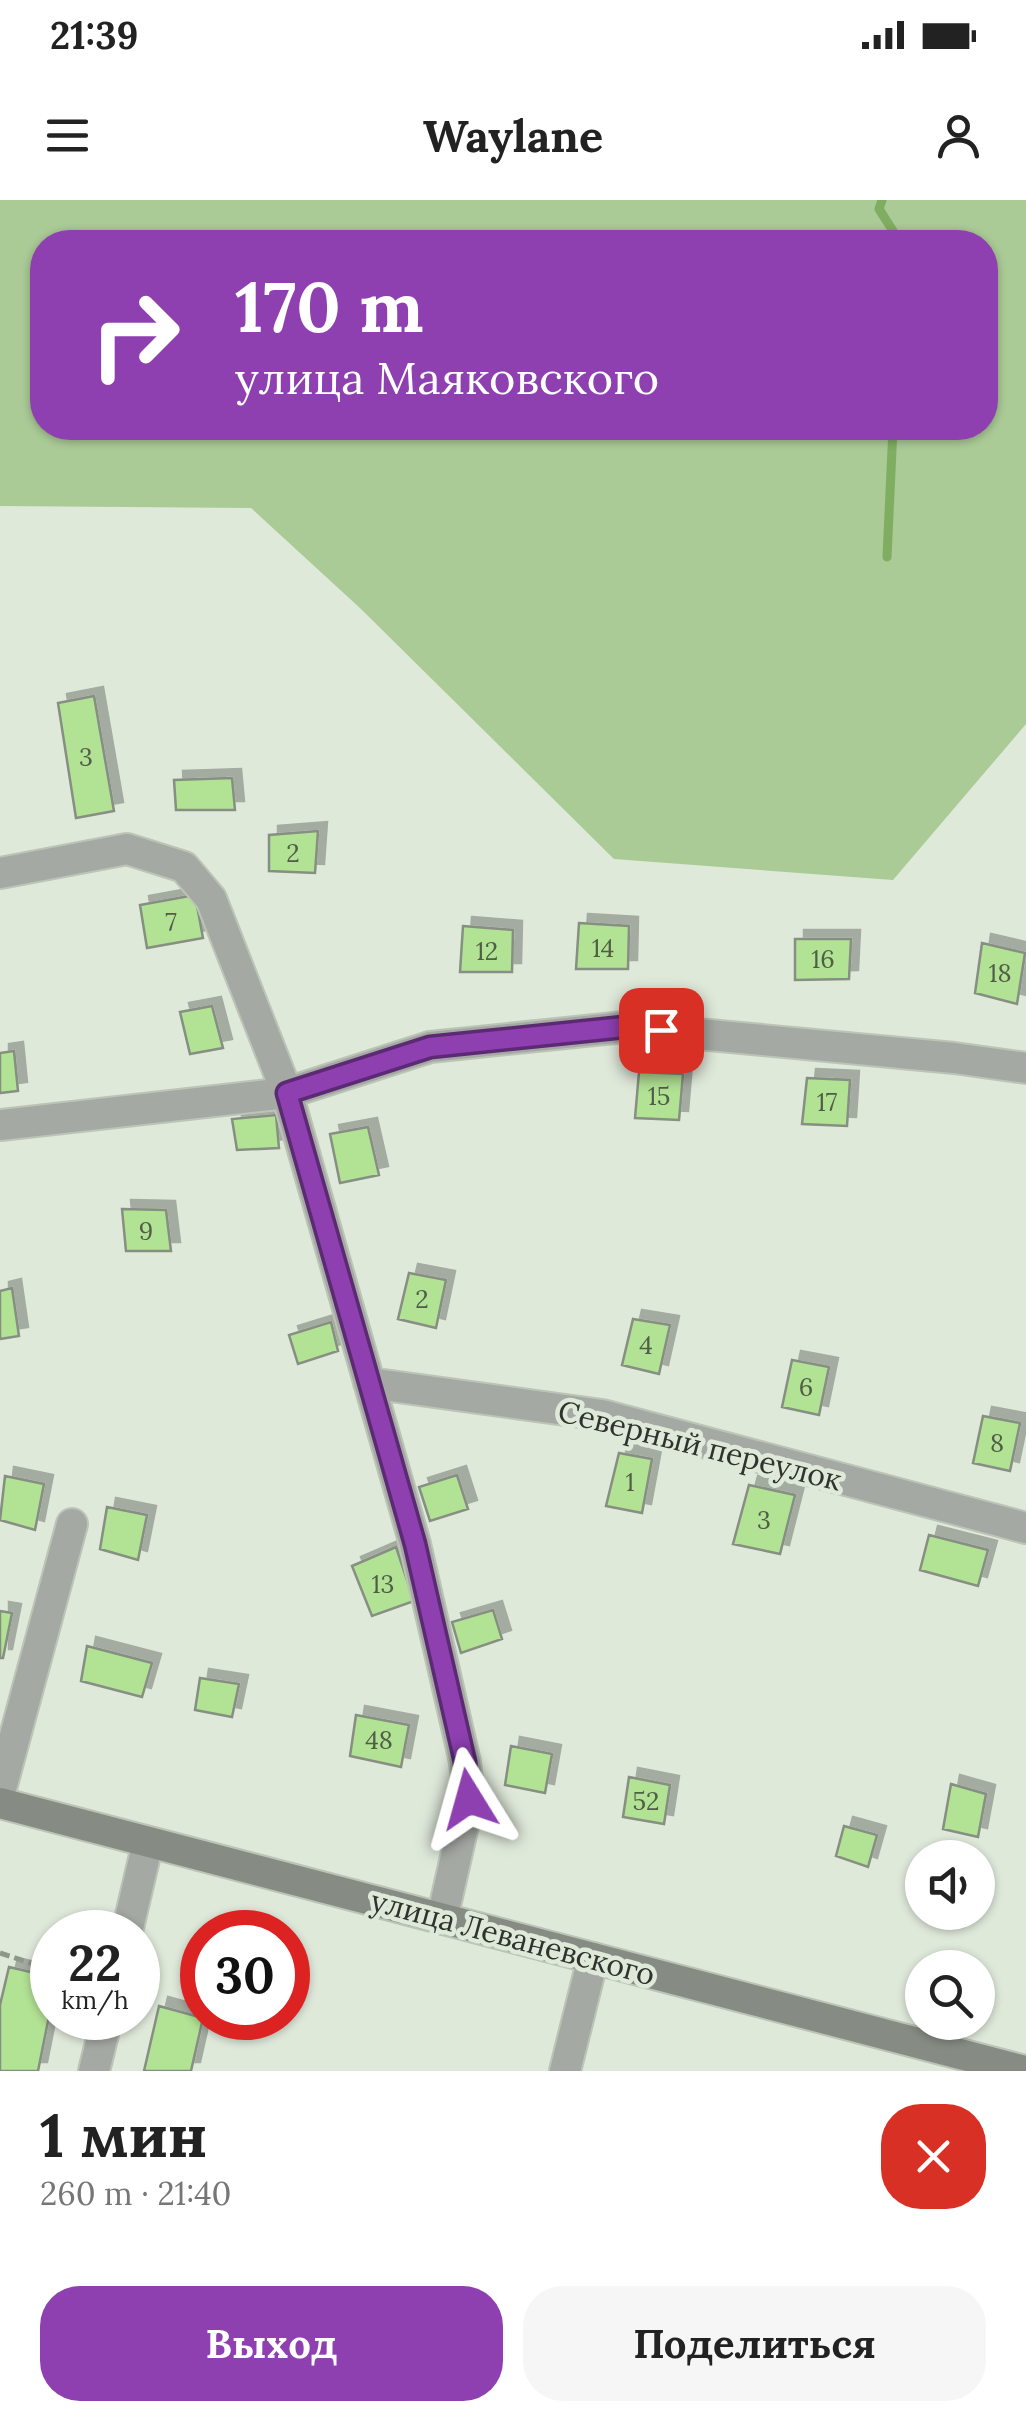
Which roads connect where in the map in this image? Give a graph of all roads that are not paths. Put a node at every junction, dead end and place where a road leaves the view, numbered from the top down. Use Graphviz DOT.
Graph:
graph roads {
  1 [pos="0,874"];
  2 [pos="1026,1068"];
  3 [pos="287,1093"];
  4 [pos="0,1125"];
  5 [pos="369,1383"];
  6 [pos="72,1524"];
  7 [pos="1026,1528"];
  8 [pos="0,1792"];
  9 [pos="0,1804"];
  10 [pos="148,1842"];
  11 [pos="132,1910"];
  12 [pos="442,1918"];
  13 [pos="593,1958"];
  14 [pos="101,2040"];
  15 [pos="94,2071"];
  16 [pos="565,2071"];
  17 [pos="1025,2071"];
  1 -- 3 [label="street"];
  2 -- 3 [label="street"];
  3 -- 4 [label="street"];
  3 -- 5 [label="street"];
  5 -- 7 [label="street, Северный переулок"];
  5 -- 12 [label="street"];
  6 -- 8 [label="street"];
  9 -- 10 [label="street, улица Леваневского"];
  10 -- 11 [label="street"];
  10 -- 12 [label="street, улица Леваневского"];
  12 -- 13 [label="street, улица Леваневского"];
  13 -- 16 [label="street"];
  13 -- 17 [label="street, улица Леваневского"];
  14 -- 15 [label="street"];
}
